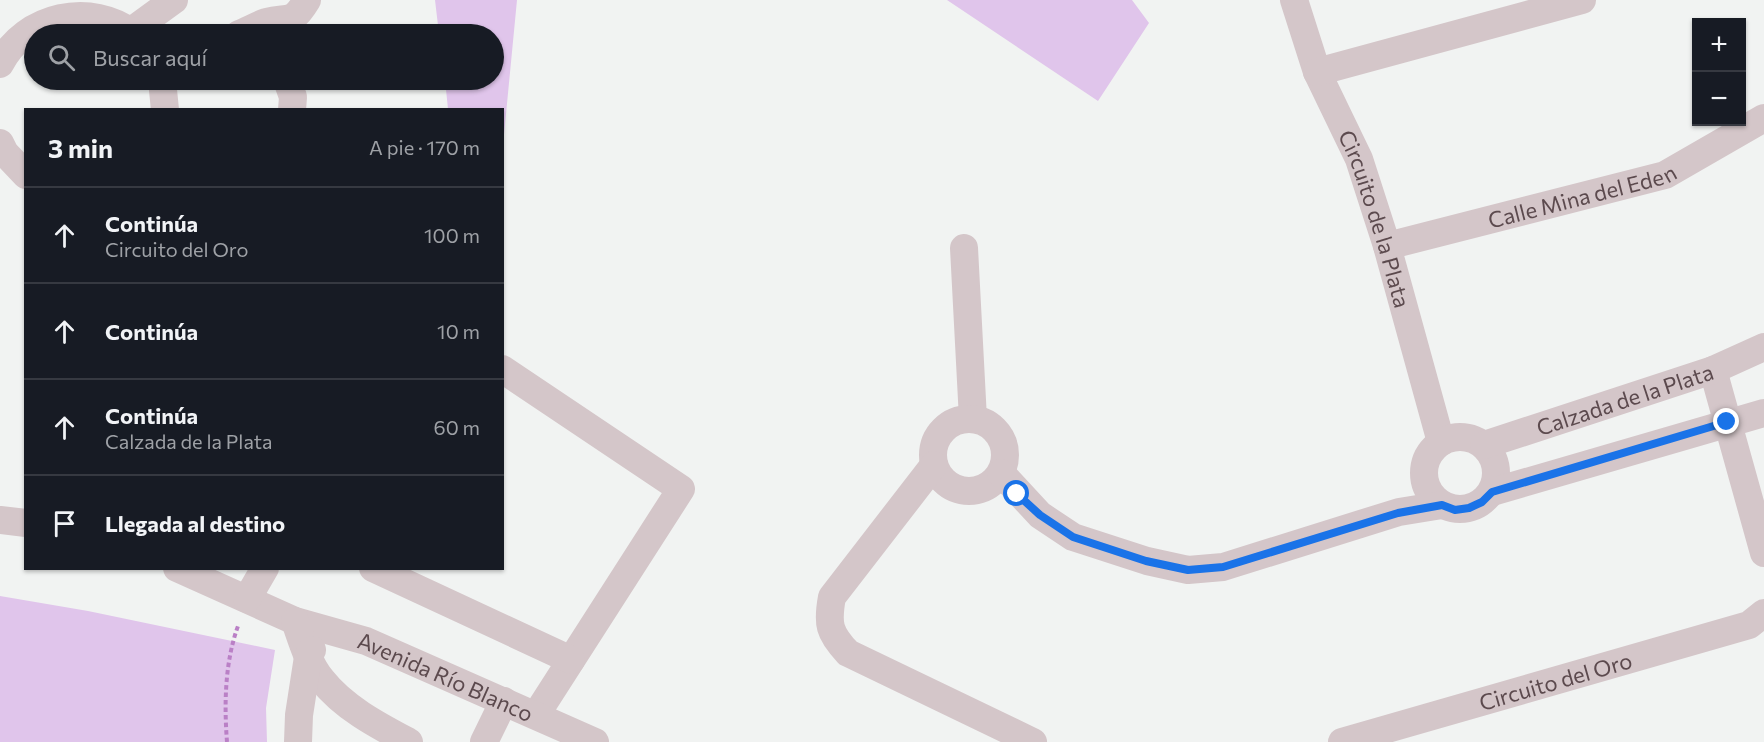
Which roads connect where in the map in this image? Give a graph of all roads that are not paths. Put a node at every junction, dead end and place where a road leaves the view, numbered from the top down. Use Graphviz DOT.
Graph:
graph roads {
  1 [pos="174,0"];
  2 [pos="307,0"];
  3 [pos="1294,0"];
  4 [pos="1582,0"];
  5 [pos="82,8"];
  6 [pos="266,19"];
  7 [pos="44,24"];
  8 [pos="116,24"];
  9 [pos="143,24"];
  10 [pos="24,34"];
  11 [pos="2,52"];
  12 [pos="1317,72"];
  13 [pos="163,90"];
  14 [pos="291,90"];
  15 [pos="165,108"];
  16 [pos="292,108"];
  17 [pos="1764,118"];
  18 [pos="0,143"];
  19 [pos="16,177"];
  20 [pos="1387,246"];
  21 [pos="964,248"];
  22 [pos="1764,347"];
  23 [pos="504,370"];
  24 [pos="1713,370"];
  25 [pos="1764,413"];
  26 [pos="973,419"];
  27 [pos="1727,422"];
  28 [pos="1441,442"];
  29 [pos="1484,445"];
  30 [pos="934,465"];
  31 [pos="1001,473"];
  32 [pos="1492,492"];
  33 [pos="1442,505"];
  34 [pos="0,520"];
  35 [pos="24,523"];
  36 [pos="1764,554"];
  37 [pos="182,570"];
  38 [pos="264,570"];
  39 [pos="376,570"];
  40 [pos="247,599"];
  41 [pos="1764,613"];
  42 [pos="295,621"];
  43 [pos="327,628"];
  44 [pos="308,657"];
  45 [pos="571,660"];
  46 [pos="504,701"];
  47 [pos="536,716"];
  48 [pos="298,742"];
  49 [pos="409,742"];
  50 [pos="484,742"];
  51 [pos="595,742"];
  52 [pos="1033,742"];
  53 [pos="1342,742"];
  1 -- 9 [label="street"];
  2 -- 6 [label="street"];
  3 -- 12 [label="street, Circuito de la Plata"];
  4 -- 12 [label="street"];
  5 -- 7 [label="street"];
  5 -- 8 [label="street"];
  10 -- 11 [label="street"];
  12 -- 20 [label="street, Circuito de la Plata"];
  13 -- 15 [label="street"];
  14 -- 16 [label="street"];
  17 -- 20 [label="street, Calle Mina del Eden"];
  18 -- 19 [label="street"];
  20 -- 28 [label="street, Circuito de la Plata"];
  21 -- 26 [label="street"];
  22 -- 24 [label="street, Calzada de la Plata"];
  23 -- 45 [label="street"];
  24 -- 27 [label="street"];
  24 -- 29 [label="street, Calzada de la Plata"];
  25 -- 27 [label="street"];
  26 -- 30 [label="street"];
  26 -- 31 [label="street"];
  27 -- 32 [label="street"];
  27 -- 36 [label="street"];
  28 -- 29 [label="street"];
  28 -- 33 [label="street"];
  29 -- 32 [label="street"];
  30 -- 31 [label="street"];
  30 -- 52 [label="street"];
  31 -- 33 [label="street"];
  32 -- 33 [label="street"];
  34 -- 35 [label="street"];
  37 -- 40 [label="street, Avenida Río Blanco"];
  38 -- 40 [label="street"];
  39 -- 45 [label="street"];
  40 -- 42 [label="street, Avenida Río Blanco"];
  41 -- 53 [label="street, Circuito del Oro"];
  42 -- 43 [label="street, Avenida Río Blanco"];
  42 -- 44 [label="street"];
  43 -- 44 [label="street"];
  43 -- 46 [label="street, Avenida Río Blanco"];
  44 -- 48 [label="street"];
  44 -- 49 [label="street"];
  45 -- 47 [label="street"];
  46 -- 47 [label="street, Avenida Río Blanco"];
  46 -- 50 [label="street"];
  47 -- 51 [label="street, Avenida Río Blanco"];
}
